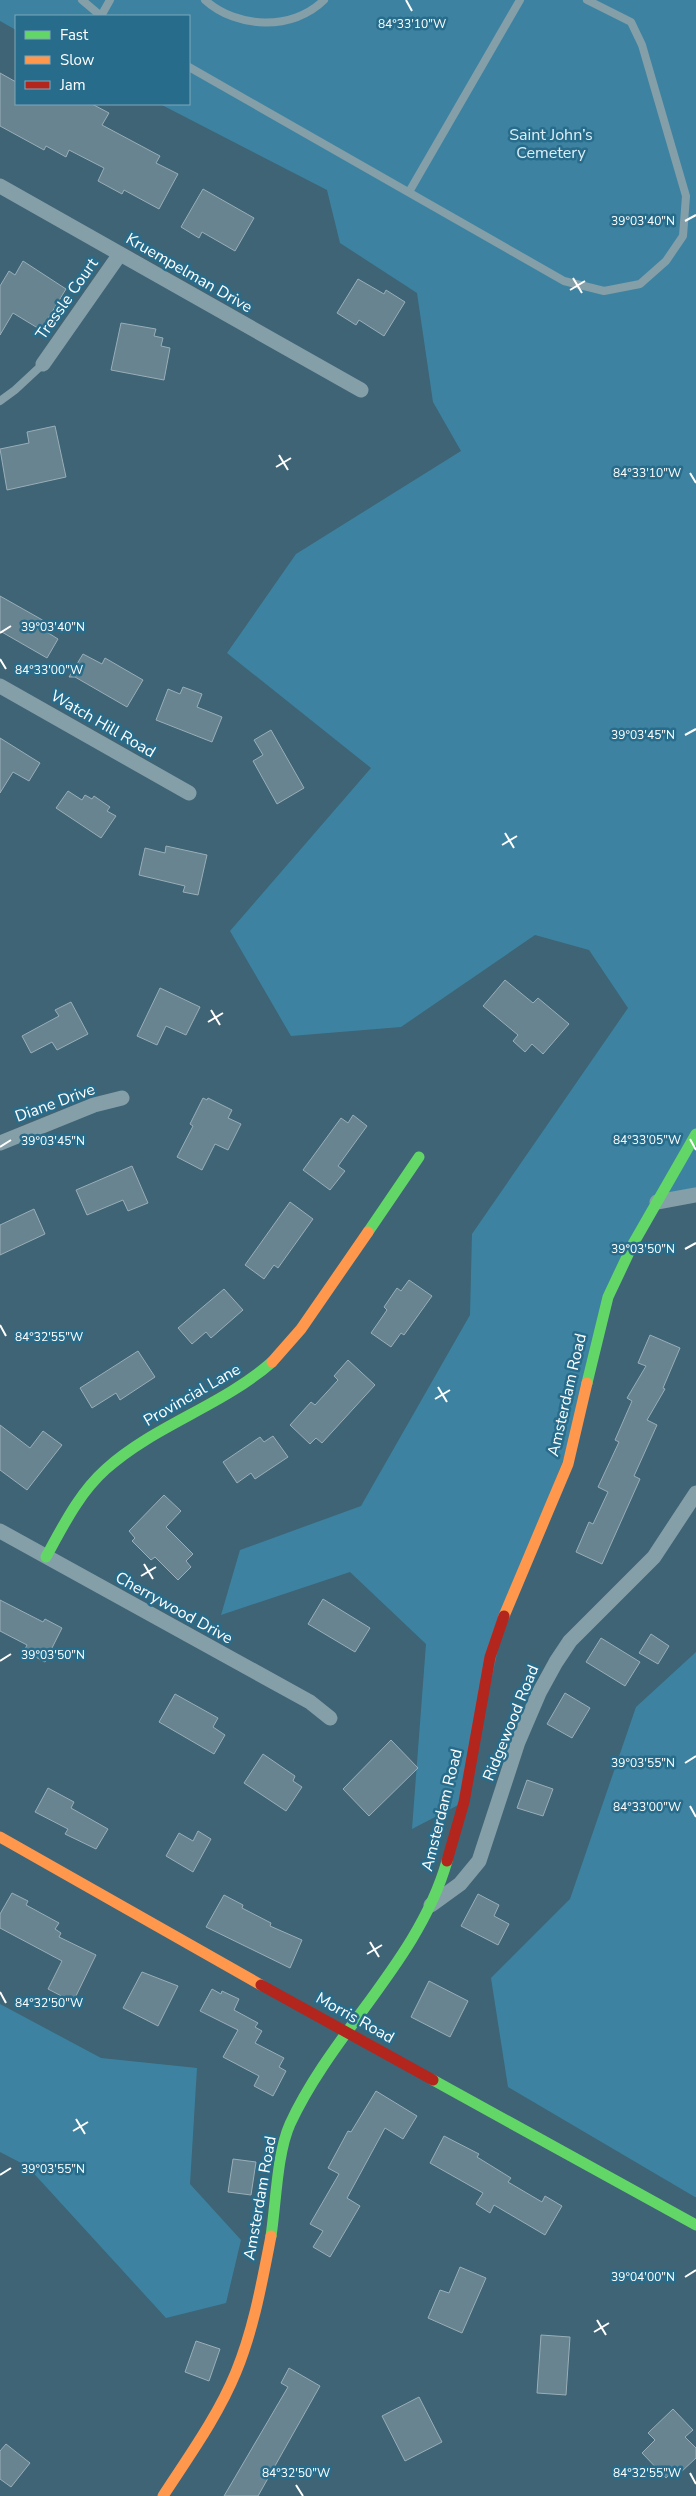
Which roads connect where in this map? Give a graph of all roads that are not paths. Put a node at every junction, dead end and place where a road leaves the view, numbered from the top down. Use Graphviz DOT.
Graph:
graph roads {
  1 [pos="82,0"];
  2 [pos="110,0"];
  3 [pos="205,0"];
  4 [pos="324,0"];
  5 [pos="520,0"];
  6 [pos="587,0"];
  7 [pos="100,15"];
  8 [pos="102,15"];
  9 [pos="190,68"];
  10 [pos="0,186"];
  11 [pos="409,192"];
  12 [pos="120,254"];
  13 [pos="43,364"];
  14 [pos="361,390"];
  15 [pos="0,401"];
  16 [pos="0,686"];
  17 [pos="189,794"];
  18 [pos="122,1098"];
  19 [pos="696,1134"];
  20 [pos="0,1143"];
  21 [pos="419,1157"];
  22 [pos="696,1194"];
  23 [pos="657,1202"];
  24 [pos="696,1493"];
  25 [pos="0,1531"];
  26 [pos="46,1557"];
  27 [pos="330,1718"];
  28 [pos="0,1837"];
  29 [pos="432,1905"];
  30 [pos="348,2032"];
  31 [pos="696,2225"];
  32 [pos="163,2496"];
  1 -- 7 [label="lane"];
  2 -- 8 [label="lane"];
  3 -- 4 [label="lane"];
  5 -- 11 [label="lane"];
  6 -- 11 [label="lane"];
  9 -- 11 [label="lane"];
  10 -- 12 [label="street, Kruempelman Drive"];
  12 -- 13 [label="street, Tressle Court"];
  12 -- 14 [label="street, Kruempelman Drive"];
  13 -- 15 [label="lane"];
  16 -- 17 [label="street, Watch Hill Road"];
  18 -- 20 [label="street, Diane Drive"];
  19 -- 23 [label="street, Amsterdam Road"];
  21 -- 26 [label="street, Provincial Lane"];
  22 -- 23 [label="street"];
  23 -- 29 [label="street, Amsterdam Road"];
  24 -- 29 [label="street, Ridgewood Road"];
  25 -- 26 [label="street, Cherrywood Drive"];
  26 -- 27 [label="street, Cherrywood Drive"];
  28 -- 30 [label="street, Morris Road"];
  29 -- 30 [label="street, Amsterdam Road"];
  30 -- 31 [label="street, Morris Road"];
  30 -- 32 [label="street, Amsterdam Road"];
}
